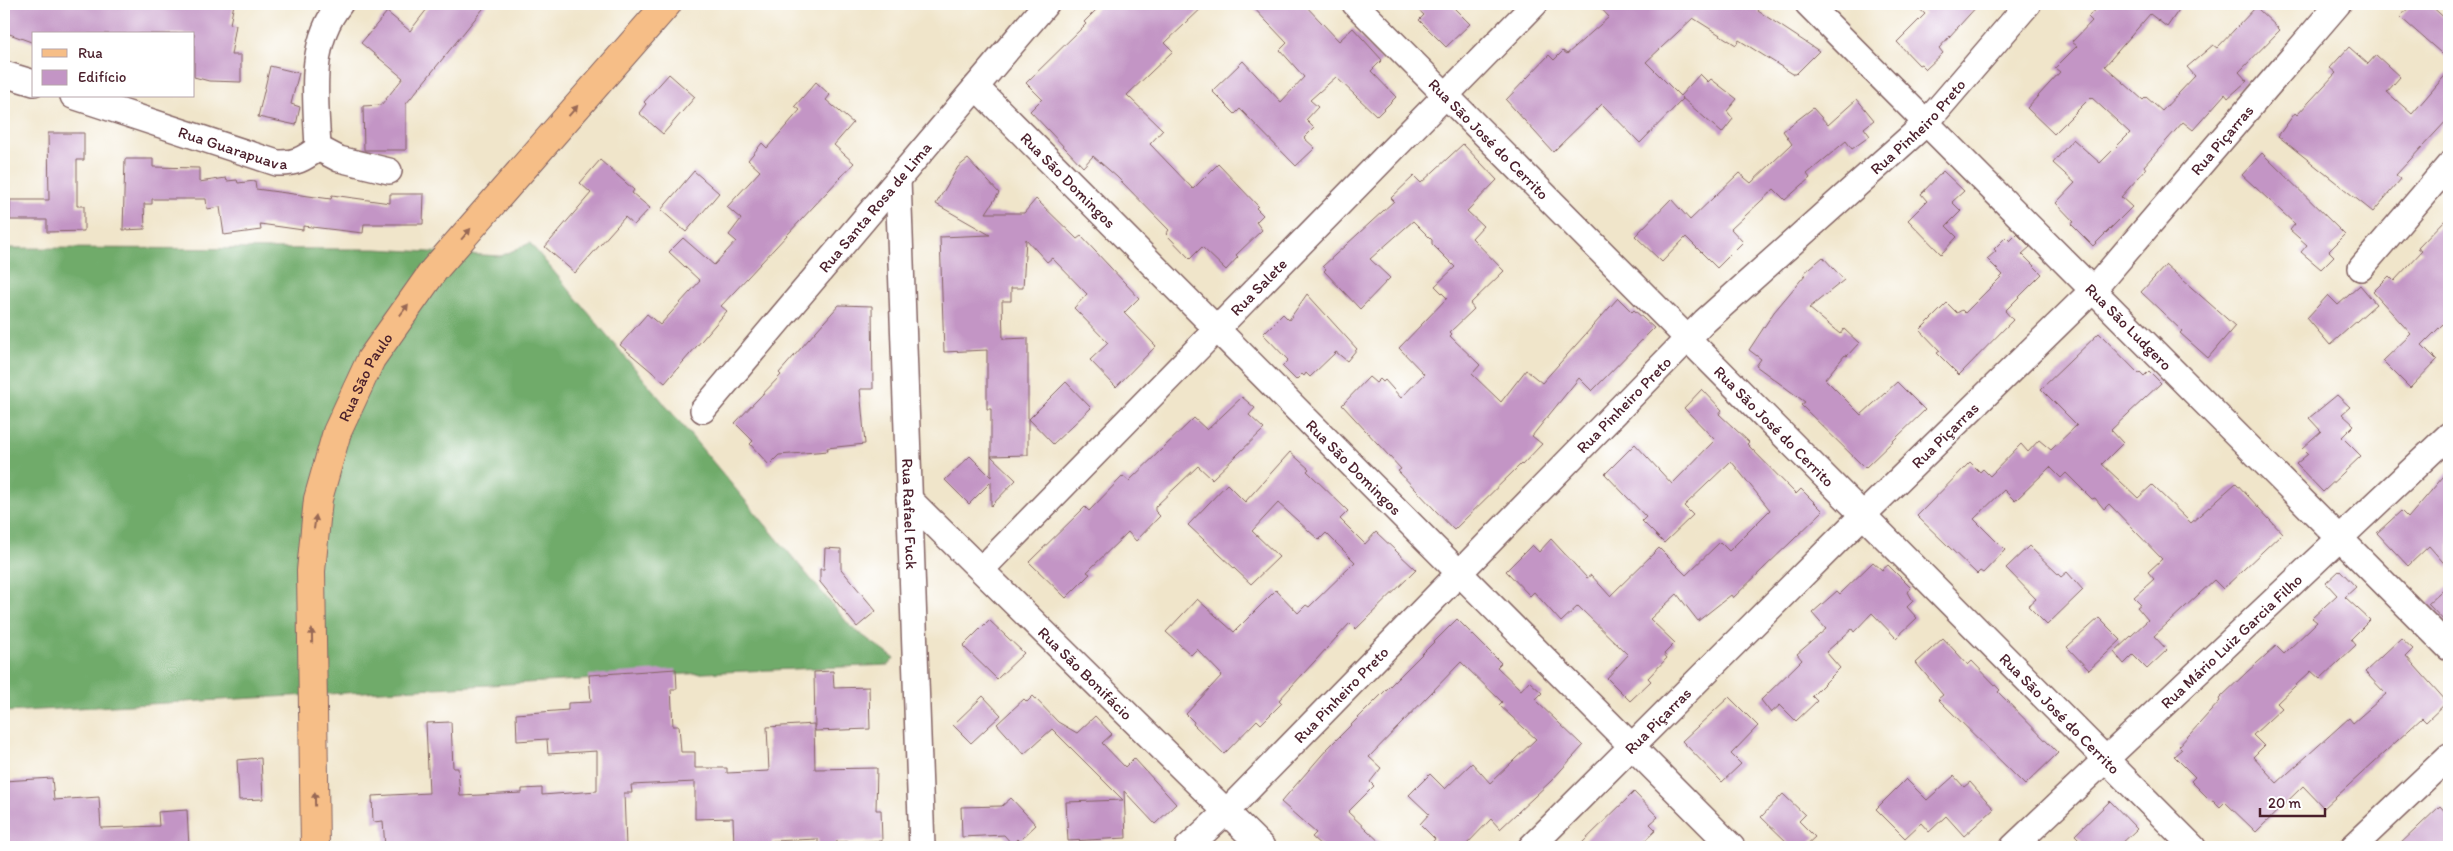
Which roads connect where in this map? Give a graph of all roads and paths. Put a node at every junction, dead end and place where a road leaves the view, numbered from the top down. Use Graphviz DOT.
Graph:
graph roads {
  1 [pos="340,4"];
  2 [pos="666,4"];
  3 [pos="1046,4"];
  4 [pos="1355,4"];
  5 [pos="1535,4"];
  6 [pos="1808,4"];
  7 [pos="2028,4"];
  8 [pos="2338,4"];
  9 [pos="4,74"];
  10 [pos="32,82"];
  11 [pos="976,87"];
  12 [pos="1446,95"];
  13 [pos="79,98"];
  14 [pos="1926,123"];
  15 [pos="318,148"];
  16 [pos="2449,165"];
  17 [pos="389,172"];
  18 [pos="898,179"];
  19 [pos="2360,268"];
  20 [pos="2093,290"];
  21 [pos="1217,329"];
  22 [pos="1688,338"];
  23 [pos="702,410"];
  24 [pos="2449,435"];
  25 [pos="910,499"];
  26 [pos="1863,515"];
  27 [pos="2340,538"];
  28 [pos="982,570"];
  29 [pos="1459,573"];
  30 [pos="2449,648"];
  31 [pos="1632,746"];
  32 [pos="2449,756"];
  33 [pos="2106,759"];
  34 [pos="1226,812"];
  35 [pos="316,847"];
  36 [pos="922,847"];
  37 [pos="1188,847"];
  38 [pos="1262,847"];
  39 [pos="1531,847"];
  40 [pos="1732,847"];
  41 [pos="2013,847"];
  42 [pos="2193,847"];
  43 [pos="2353,847"];
  1 -- 15 [label="street"];
  35 -- 2 [label="main road, Rua São Paulo, one-way"];
  3 -- 11 [label="street, Rua Santa Rosa de Lima"];
  4 -- 12 [label="street, Rua São José do Cerrito"];
  5 -- 12 [label="street, Rua Salete"];
  6 -- 14 [label="street, Rua São Ludgero"];
  7 -- 14 [label="street, Rua Pinheiro Preto"];
  8 -- 20 [label="street, Rua Piçarras"];
  9 -- 10 [label="street"];
  11 -- 18 [label="street, Rua Santa Rosa de Lima"];
  11 -- 21 [label="street, Rua São Domingos"];
  12 -- 21 [label="street, Rua Salete"];
  12 -- 22 [label="street, Rua São José do Cerrito"];
  13 -- 15 [label="street, Rua Guarapuava"];
  14 -- 20 [label="street, Rua São Ludgero"];
  14 -- 22 [label="street, Rua Pinheiro Preto"];
  15 -- 17 [label="street"];
  16 -- 19 [label="street"];
  18 -- 23 [label="street, Rua Santa Rosa de Lima"];
  18 -- 25 [label="street, Rua Rafael Fuck"];
  20 -- 26 [label="street, Rua Piçarras"];
  20 -- 27 [label="street, Rua São Ludgero"];
  21 -- 28 [label="street, Rua Salete"];
  21 -- 29 [label="street, Rua São Domingos"];
  22 -- 26 [label="street, Rua São José do Cerrito"];
  22 -- 29 [label="street, Rua Pinheiro Preto"];
  24 -- 27 [label="street, Rua Mário Luiz Garcia Filho"];
  25 -- 28 [label="street, Rua São Bonifácio"];
  25 -- 36 [label="street, Rua Rafael Fuck"];
  26 -- 31 [label="street, Rua Piçarras"];
  26 -- 33 [label="street, Rua São José do Cerrito"];
  27 -- 30 [label="street, Rua São Ludgero"];
  27 -- 33 [label="street, Rua Mário Luiz Garcia Filho"];
  28 -- 34 [label="street, Rua São Bonifácio"];
  29 -- 31 [label="street, Rua São Domingos"];
  29 -- 34 [label="street, Rua Pinheiro Preto"];
  31 -- 39 [label="street, Rua Piçarras"];
  31 -- 40 [label="street, Rua São Domingos"];
  32 -- 43 [label="street"];
  33 -- 41 [label="street, Rua Mário Luiz Garcia Filho"];
  33 -- 42 [label="street, Rua São José do Cerrito"];
  34 -- 37 [label="street, Rua Pinheiro Preto"];
  34 -- 38 [label="street, Rua São Bonifácio"];
}
